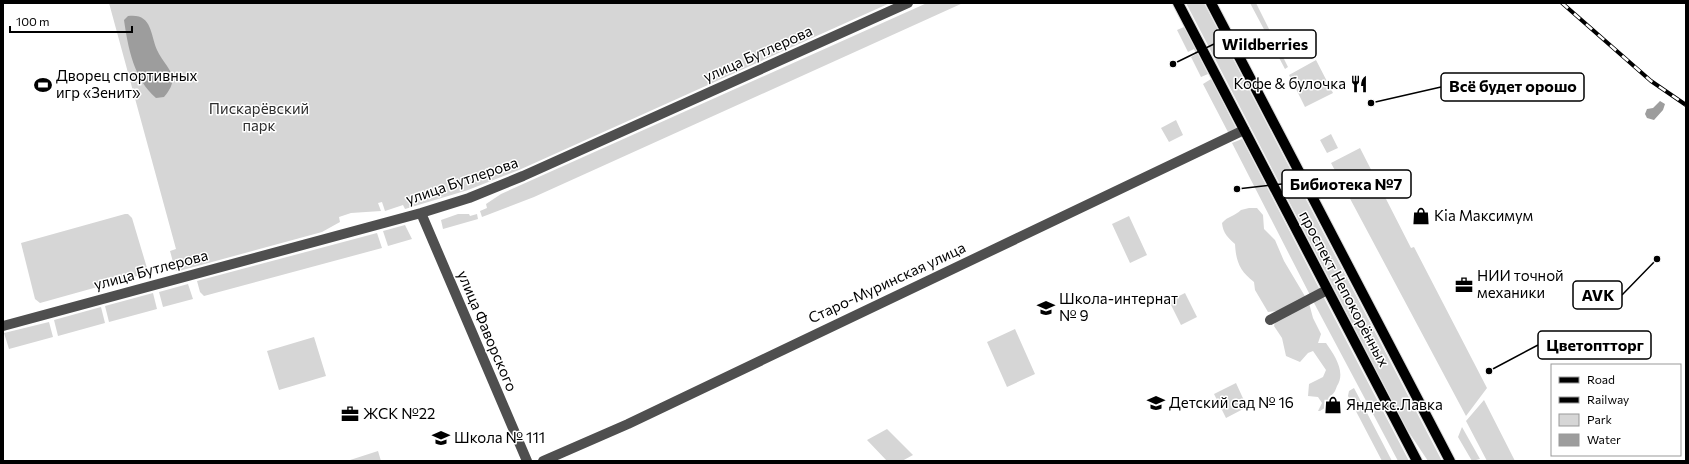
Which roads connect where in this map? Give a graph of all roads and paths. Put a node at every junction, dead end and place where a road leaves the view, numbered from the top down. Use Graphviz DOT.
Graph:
graph roads {
  1 [pos="908,3"];
  2 [pos="1178,3"];
  3 [pos="1211,3"];
  4 [pos="1244,130"];
  5 [pos="420,213"];
  6 [pos="1327,290"];
  7 [pos="1270,320"];
  8 [pos="3,326"];
  9 [pos="527,461"];
  10 [pos="543,461"];
  11 [pos="1417,461"];
  12 [pos="1450,461"];
  1 -- 5 [label="street, улица Бутлерова"];
  2 -- 4 [label="main road, проспект Непокорённых"];
  3 -- 12 [label="main road, проспект Непокорённых"];
  4 -- 6 [label="main road, проспект Непокорённых"];
  4 -- 10 [label="street, Старо-Муринская улица"];
  5 -- 8 [label="street, улица Бутлерова"];
  5 -- 9 [label="street, улица Фаворского"];
  6 -- 7 [label="street"];
  6 -- 11 [label="main road, проспект Непокорённых"];
}
